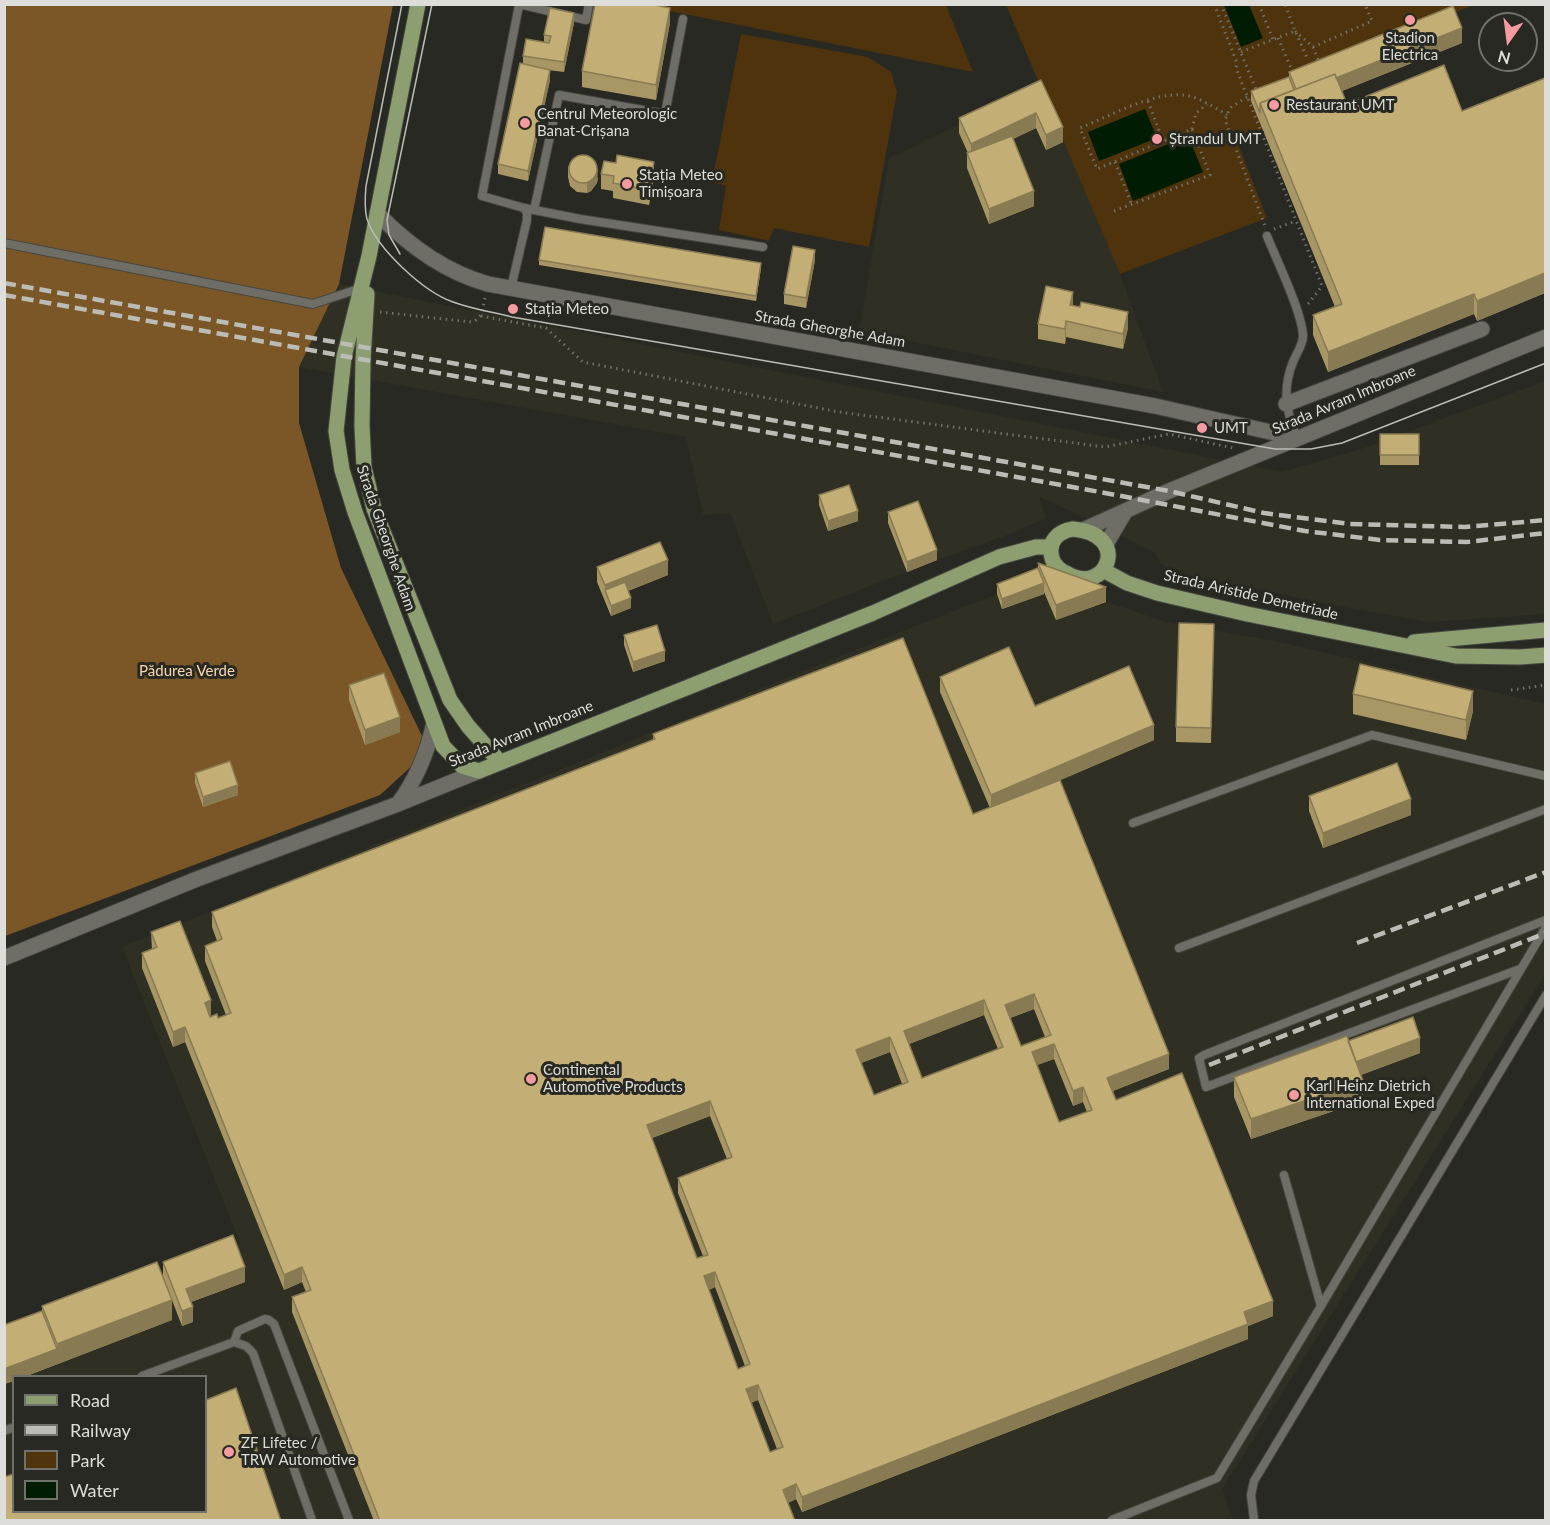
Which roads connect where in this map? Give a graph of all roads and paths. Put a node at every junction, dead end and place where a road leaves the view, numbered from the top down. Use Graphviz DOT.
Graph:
graph roads {
  1 [pos="418,4"];
  2 [pos="519,4"];
  3 [pos="589,4"];
  4 [pos="1214,4"];
  5 [pos="1221,4"];
  6 [pos="1259,4"];
  7 [pos="1285,4"];
  8 [pos="1365,4"];
  9 [pos="683,19"];
  10 [pos="1295,32"];
  11 [pos="1278,38"];
  12 [pos="1273,40"];
  13 [pos="1313,47"];
  14 [pos="1241,52"];
  15 [pos="1308,60"];
  16 [pos="1320,64"];
  17 [pos="1291,68"];
  18 [pos="1247,96"];
  19 [pos="1148,101"];
  20 [pos="1208,104"];
  21 [pos="1227,115"];
  22 [pos="1192,129"];
  23 [pos="1164,141"];
  24 [pos="1115,162"];
  25 [pos="1132,205"];
  26 [pos="524,208"];
  27 [pos="534,210"];
  28 [pos="1114,211"];
  29 [pos="377,213"];
  30 [pos="1296,221"];
  31 [pos="1267,236"];
  32 [pos="4,243"];
  33 [pos="763,247"];
  34 [pos="369,256"];
  35 [pos="488,284"];
  36 [pos="361,288"];
  37 [pos="511,288"];
  38 [pos="366,310"];
  39 [pos="1298,315"];
  40 [pos="481,316"];
  41 [pos="1482,329"];
  42 [pos="1545,338"];
  43 [pos="1286,404"];
  44 [pos="1297,438"];
  45 [pos="1229,447"];
  46 [pos="1125,512"];
  47 [pos="1083,530"];
  48 [pos="1106,544"];
  49 [pos="1051,547"];
  50 [pos="1103,570"];
  51 [pos="1545,630"];
  52 [pos="1396,643"];
  53 [pos="1545,655"];
  54 [pos="1545,685"];
  55 [pos="1511,690"];
  56 [pos="434,723"];
  57 [pos="499,761"];
  58 [pos="478,771"];
  59 [pos="1545,776"];
  60 [pos="398,804"];
  61 [pos="1545,809"];
  62 [pos="1133,823"];
  63 [pos="1545,920"];
  64 [pos="1545,927"];
  65 [pos="1179,948"];
  66 [pos="4,958"];
  67 [pos="1520,969"];
  68 [pos="1545,995"];
  69 [pos="1284,1175"];
  70 [pos="1321,1306"];
  71 [pos="234,1342"];
  72 [pos="147,1375"];
  73 [pos="312,1521"];
  74 [pos="349,1521"];
  75 [pos="1112,1521"];
  76 [pos="1254,1521"];
  1 -- 29 [label="main road, Strada Gheorghe Adam"];
  2 -- 3 [label="lane"];
  2 -- 26 [label="lane"];
  4 -- 18 [label="path"];
  5 -- 14 [label="path"];
  6 -- 12 [label="path"];
  7 -- 10 [label="path"];
  8 -- 13 [label="path"];
  9 -- 27 [label="lane"];
  10 -- 11 [label="path"];
  10 -- 13 [label="path"];
  10 -- 15 [label="path"];
  11 -- 12 [label="path"];
  11 -- 17 [label="path"];
  12 -- 14 [label="path"];
  13 -- 16 [label="path"];
  14 -- 18 [label="path"];
  18 -- 21 [label="path"];
  18 -- 30 [label="path"];
  19 -- 20 [label="path"];
  19 -- 23 [label="path"];
  19 -- 24 [label="path"];
  20 -- 21 [label="path"];
  20 -- 22 [label="path"];
  21 -- 30 [label="path"];
  22 -- 23 [label="path"];
  22 -- 25 [label="path"];
  23 -- 24 [label="path"];
  24 -- 25 [label="path"];
  25 -- 28 [label="path"];
  26 -- 27 [label="lane"];
  26 -- 37 [label="lane"];
  27 -- 33 [label="lane"];
  29 -- 34 [label="main road, Strada Gheorghe Adam"];
  29 -- 35 [label="street, Strada Gheorghe Adam"];
  30 -- 39 [label="path"];
  31 -- 39 [label="lane"];
  32 -- 36 [label="lane"];
  34 -- 36 [label="main road, Strada Gheorghe Adam"];
  34 -- 38 [label="main road, Strada Gheorghe Adam"];
  35 -- 37 [label="street, Strada Gheorghe Adam"];
  35 -- 40 [label="path"];
  36 -- 56 [label="main road, Strada Gheorghe Adam"];
  37 -- 44 [label="street, Strada Gheorghe Adam"];
  38 -- 40 [label="path"];
  38 -- 57 [label="main road, Strada Gheorghe Adam"];
  39 -- 43 [label="lane"];
  40 -- 45 [label="path"];
  41 -- 43 [label="street"];
  42 -- 44 [label="street, Strada Avram Imbroane"];
  43 -- 44 [label="lane"];
  44 -- 46 [label="street, Strada Avram Imbroane"];
  46 -- 47 [label="street, Strada Avram Imbroane"];
  46 -- 48 [label="street"];
  47 -- 48 [label="main road"];
  47 -- 49 [label="main road"];
  48 -- 50 [label="main road"];
  49 -- 50 [label="main road"];
  49 -- 57 [label="main road, Strada Avram Imbroane"];
  50 -- 52 [label="main road, Strada Aristide Demetriade"];
  51 -- 52 [label="main road, Strada Aristide Demetriade"];
  52 -- 53 [label="main road, Strada Aristide Demetriade"];
  54 -- 55 [label="path"];
  56 -- 58 [label="main road, Strada Gheorghe Adam"];
  56 -- 60 [label="street"];
  57 -- 58 [label="main road, Strada Avram Imbroane"];
  58 -- 60 [label="street, Strada Avram Imbroane"];
  59 -- 62 [label="lane"];
  60 -- 66 [label="street, Strada Avram Imbroane"];
  61 -- 65 [label="lane"];
  63 -- 67 [label="lane"];
  64 -- 67 [label="lane"];
  67 -- 70 [label="lane"];
  68 -- 76 [label="lane"];
  69 -- 70 [label="lane"];
  70 -- 75 [label="lane"];
  71 -- 72 [label="lane"];
  71 -- 73 [label="lane"];
  71 -- 74 [label="lane"];
}
